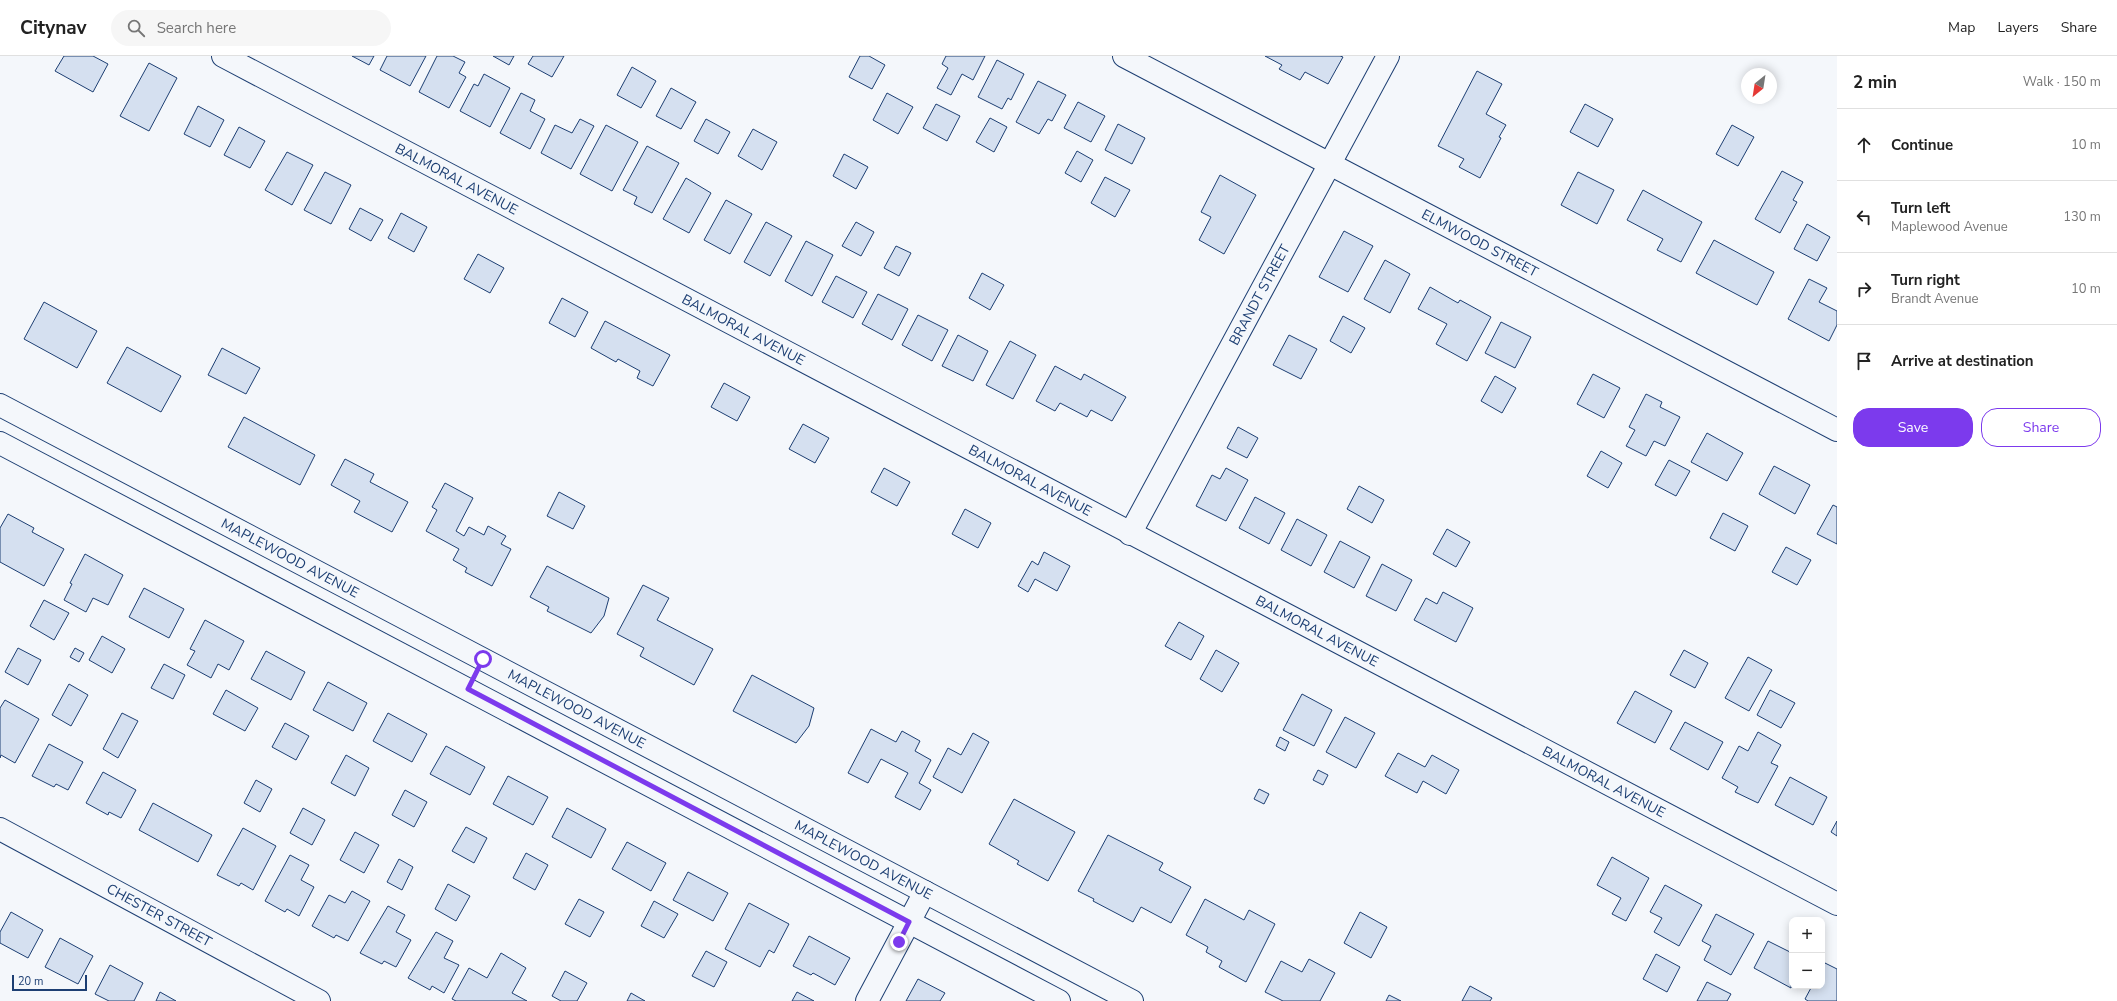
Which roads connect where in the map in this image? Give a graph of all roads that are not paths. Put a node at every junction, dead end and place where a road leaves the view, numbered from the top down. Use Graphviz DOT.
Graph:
graph roads {
  1 [pos="223,56"];
  2 [pos="1124,56"];
  3 [pos="1388,56"];
  4 [pos="1330,164"];
  5 [pos="0,405"];
  6 [pos="1837,430"];
  7 [pos="0,443"];
  8 [pos="1130,534"];
  9 [pos="483,659"];
  10 [pos="468,689"];
  11 [pos="0,829"];
  12 [pos="925,892"];
  13 [pos="1837,904"];
  14 [pos="909,922"];
  15 [pos="1099,993"];
  16 [pos="319,1001"];
  17 [pos="867,1001"];
  18 [pos="1059,1001"];
  19 [pos="1132,1001"];
  1 -- 8 [label="street, BALMORAL AVENUE"];
  2 -- 4 [label="street, ELMWOOD STREET"];
  3 -- 4 [label="street, BRANDT STREET"];
  4 -- 6 [label="street, ELMWOOD STREET"];
  4 -- 8 [label="street, BRANDT STREET"];
  5 -- 9 [label="street, MAPLEWOOD AVENUE"];
  7 -- 10 [label="street"];
  8 -- 13 [label="street, BALMORAL AVENUE"];
  9 -- 10 [label="street"];
  9 -- 12 [label="street, MAPLEWOOD AVENUE"];
  10 -- 14 [label="street"];
  11 -- 16 [label="street, CHESTER STREET"];
  12 -- 14 [label="street"];
  12 -- 15 [label="street, MAPLEWOOD AVENUE"];
  14 -- 17 [label="street"];
  14 -- 18 [label="street"];
  15 -- 19 [label="street, MAPLEWOOD AVENUE"];
}
